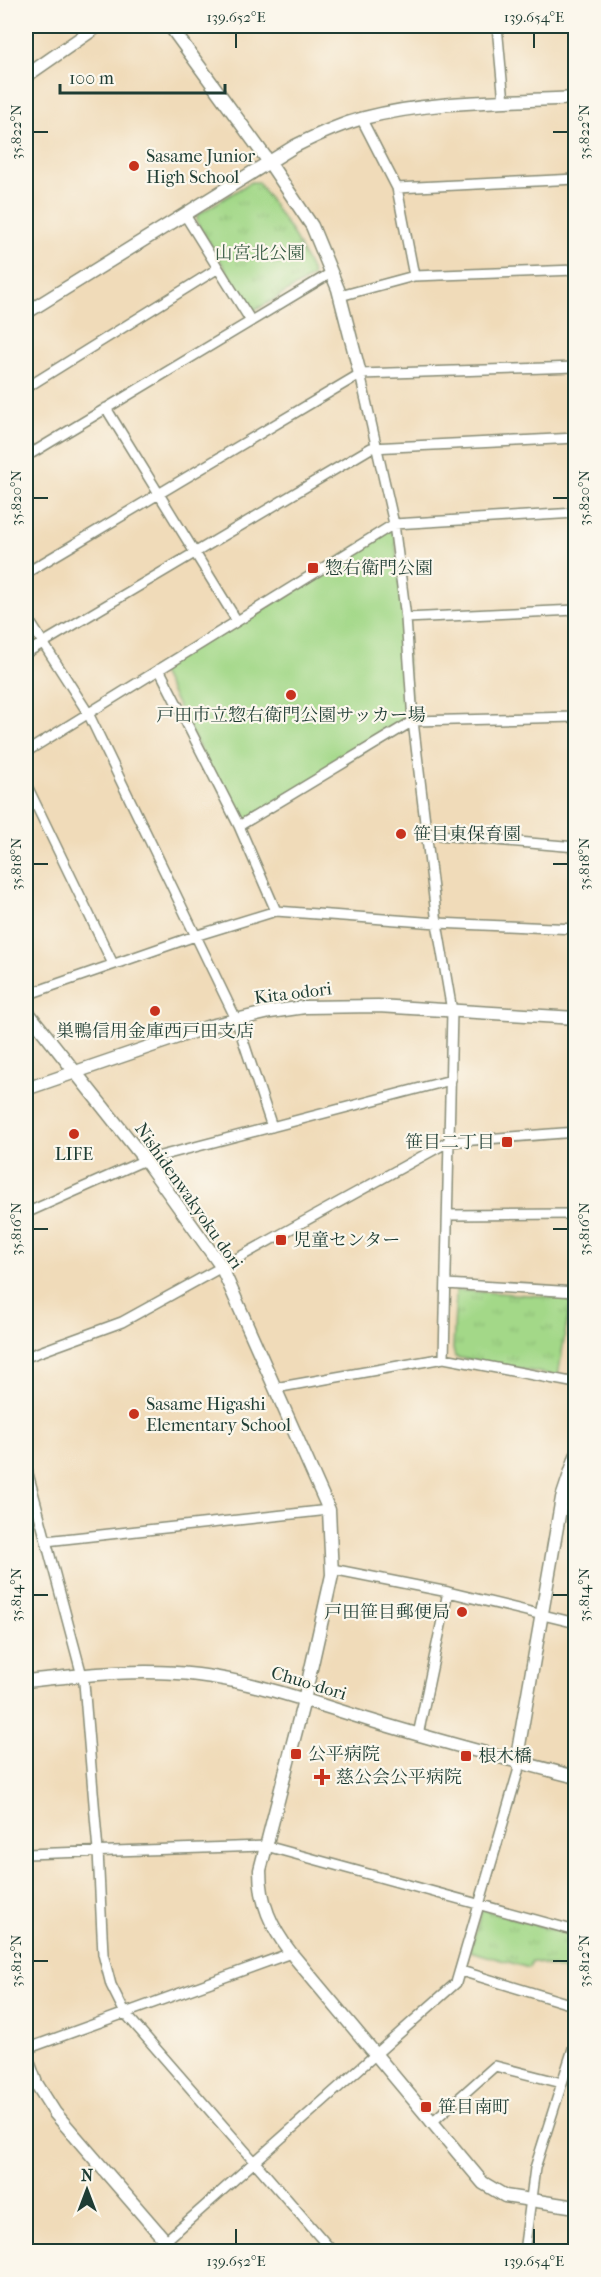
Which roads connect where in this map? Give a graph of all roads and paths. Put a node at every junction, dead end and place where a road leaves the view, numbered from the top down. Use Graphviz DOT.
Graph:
graph roads {
  1 [pos="98,26"];
  2 [pos="170,26"];
  3 [pos="497,26"];
  4 [pos="26,76"];
  5 [pos="576,98"];
  6 [pos="504,102"];
  7 [pos="361,118"];
  8 [pos="269,162"];
  9 [pos="576,179"];
  10 [pos="397,188"];
  11 [pos="185,215"];
  12 [pos="217,269"];
  13 [pos="576,270"];
  14 [pos="331,273"];
  15 [pos="414,276"];
  16 [pos="340,296"];
  17 [pos="26,313"];
  18 [pos="251,321"];
  19 [pos="576,367"];
  20 [pos="360,374"];
  21 [pos="26,388"];
  22 [pos="106,408"];
  23 [pos="576,438"];
  24 [pos="26,442"];
  25 [pos="376,447"];
  26 [pos="160,494"];
  27 [pos="576,513"];
  28 [pos="394,524"];
  29 [pos="196,552"];
  30 [pos="26,573"];
  31 [pos="576,610"];
  32 [pos="26,616"];
  33 [pos="406,618"];
  34 [pos="237,621"];
  35 [pos="42,642"];
  36 [pos="26,652"];
  37 [pos="159,669"];
  38 [pos="88,713"];
  39 [pos="576,717"];
  40 [pos="413,721"];
  41 [pos="26,752"];
  42 [pos="26,784"];
  43 [pos="239,826"];
  44 [pos="427,834"];
  45 [pos="576,847"];
  46 [pos="276,911"];
  47 [pos="437,923"];
  48 [pos="576,929"];
  49 [pos="195,936"];
  50 [pos="113,964"];
  51 [pos="26,994"];
  52 [pos="26,1010"];
  53 [pos="452,1011"];
  54 [pos="576,1018"];
  55 [pos="236,1019"];
  56 [pos="76,1072"];
  57 [pos="451,1080"];
  58 [pos="26,1089"];
  59 [pos="272,1127"];
  60 [pos="576,1132"];
  61 [pos="448,1142"];
  62 [pos="145,1160"];
  63 [pos="26,1213"];
  64 [pos="576,1214"];
  65 [pos="448,1215"];
  66 [pos="221,1266"];
  67 [pos="446,1284"];
  68 [pos="576,1292"];
  69 [pos="26,1357"];
  70 [pos="444,1358"];
  71 [pos="576,1383"];
  72 [pos="275,1388"];
  73 [pos="576,1456"];
  74 [pos="26,1466"];
  75 [pos="562,1498"];
  76 [pos="576,1502"];
  77 [pos="329,1510"];
  78 [pos="46,1541"];
  79 [pos="332,1569"];
  80 [pos="448,1592"];
  81 [pos="541,1615"];
  82 [pos="576,1623"];
  83 [pos="82,1675"];
  84 [pos="26,1681"];
  85 [pos="304,1700"];
  86 [pos="418,1735"];
  87 [pos="519,1762"];
  88 [pos="576,1777"];
  89 [pos="266,1846"];
  90 [pos="98,1851"];
  91 [pos="26,1854"];
  92 [pos="480,1904"];
  93 [pos="576,1931"];
  94 [pos="291,1953"];
  95 [pos="461,1971"];
  96 [pos="576,2006"];
  97 [pos="125,2013"];
  98 [pos="576,2039"];
  99 [pos="26,2049"];
  100 [pos="26,2056"];
  101 [pos="377,2056"];
  102 [pos="562,2084"];
  103 [pos="431,2123"];
  104 [pos="256,2161"];
  105 [pos="531,2200"];
  106 [pos="576,2207"];
  107 [pos="165,2241"];
  108 [pos="153,2252"];
  109 [pos="175,2252"];
  110 [pos="333,2252"];
  111 [pos="524,2252"];
  1 -- 4 [label="street"];
  2 -- 8 [label="street"];
  3 -- 6 [label="street"];
  5 -- 6 [label="street"];
  6 -- 7 [label="street"];
  7 -- 8 [label="street"];
  7 -- 10 [label="street"];
  8 -- 11 [label="street"];
  8 -- 14 [label="street"];
  9 -- 10 [label="street"];
  10 -- 15 [label="street"];
  11 -- 12 [label="street"];
  11 -- 17 [label="street"];
  12 -- 18 [label="street"];
  12 -- 21 [label="street"];
  13 -- 15 [label="street"];
  14 -- 16 [label="street"];
  14 -- 18 [label="street"];
  15 -- 16 [label="street"];
  16 -- 20 [label="street"];
  18 -- 22 [label="street"];
  19 -- 20 [label="street"];
  20 -- 25 [label="street"];
  20 -- 26 [label="street"];
  22 -- 24 [label="street"];
  22 -- 26 [label="street"];
  23 -- 25 [label="street"];
  25 -- 28 [label="street"];
  25 -- 29 [label="street"];
  26 -- 29 [label="street"];
  26 -- 30 [label="street"];
  27 -- 28 [label="street"];
  28 -- 33 [label="street"];
  28 -- 34 [label="street"];
  29 -- 34 [label="street"];
  29 -- 35 [label="street"];
  31 -- 33 [label="street"];
  32 -- 35 [label="street"];
  33 -- 40 [label="street"];
  34 -- 37 [label="street"];
  35 -- 36 [label="street"];
  35 -- 38 [label="street"];
  37 -- 38 [label="street"];
  37 -- 43 [label="street"];
  38 -- 41 [label="street"];
  38 -- 49 [label="street"];
  39 -- 40 [label="street"];
  40 -- 43 [label="street"];
  40 -- 44 [label="street"];
  42 -- 50 [label="street"];
  43 -- 46 [label="street"];
  44 -- 45 [label="street"];
  44 -- 47 [label="street"];
  46 -- 47 [label="street"];
  46 -- 49 [label="street"];
  47 -- 48 [label="street"];
  47 -- 53 [label="street"];
  49 -- 50 [label="street"];
  49 -- 55 [label="street"];
  50 -- 51 [label="street"];
  52 -- 56 [label="street, Nishidenwakyoku dori"];
  53 -- 54 [label="street, Kita odori"];
  53 -- 55 [label="street, Kita odori"];
  53 -- 57 [label="street"];
  55 -- 56 [label="street, Kita odori"];
  55 -- 59 [label="street"];
  56 -- 58 [label="street, Kita odori"];
  56 -- 62 [label="street, Nishidenwakyoku dori"];
  57 -- 59 [label="street"];
  57 -- 61 [label="street"];
  59 -- 62 [label="street"];
  60 -- 61 [label="street"];
  61 -- 65 [label="street"];
  61 -- 66 [label="street"];
  62 -- 63 [label="street"];
  62 -- 66 [label="street, Nishidenwakyoku dori"];
  64 -- 65 [label="street"];
  65 -- 67 [label="street"];
  66 -- 69 [label="street"];
  66 -- 72 [label="street, Nishidenwakyoku dori"];
  67 -- 68 [label="street"];
  67 -- 70 [label="street"];
  70 -- 71 [label="street"];
  70 -- 72 [label="street"];
  72 -- 77 [label="street, Nishidenwakyoku dori"];
  73 -- 75 [label="street"];
  74 -- 78 [label="street"];
  75 -- 76 [label="street"];
  75 -- 81 [label="street"];
  77 -- 78 [label="street"];
  77 -- 79 [label="street, Nishidenwakyoku dori"];
  78 -- 83 [label="street"];
  79 -- 80 [label="street"];
  79 -- 85 [label="street, Nishidenwakyoku dori"];
  80 -- 81 [label="street"];
  80 -- 86 [label="street"];
  81 -- 82 [label="street"];
  81 -- 87 [label="street"];
  83 -- 84 [label="street, Chuo-dori"];
  83 -- 85 [label="street, Chuo-dori"];
  83 -- 90 [label="street"];
  85 -- 86 [label="street, Chuo-dori"];
  85 -- 89 [label="street, Nishidenwakyoku dori"];
  86 -- 87 [label="street, Chuo-dori"];
  87 -- 88 [label="street, Chuo-dori"];
  87 -- 92 [label="street"];
  89 -- 90 [label="street"];
  89 -- 92 [label="street"];
  89 -- 94 [label="street, Nishidenwakyoku dori"];
  90 -- 91 [label="street"];
  90 -- 97 [label="street"];
  92 -- 93 [label="street"];
  92 -- 95 [label="street"];
  94 -- 97 [label="street"];
  94 -- 101 [label="street, Nishidenwakyoku dori"];
  95 -- 96 [label="street"];
  95 -- 101 [label="street"];
  97 -- 99 [label="street"];
  97 -- 104 [label="street"];
  98 -- 102 [label="street"];
  100 -- 107 [label="street"];
  101 -- 103 [label="street, Nishidenwakyoku dori"];
  101 -- 104 [label="street"];
  102 -- 103 [label="street"];
  102 -- 105 [label="street"];
  103 -- 105 [label="street, Nishidenwakyoku dori"];
  104 -- 107 [label="street"];
  104 -- 110 [label="street"];
  105 -- 106 [label="street, Nishidenwakyoku dori"];
  105 -- 111 [label="street"];
  107 -- 108 [label="street"];
  107 -- 109 [label="street"];
}
